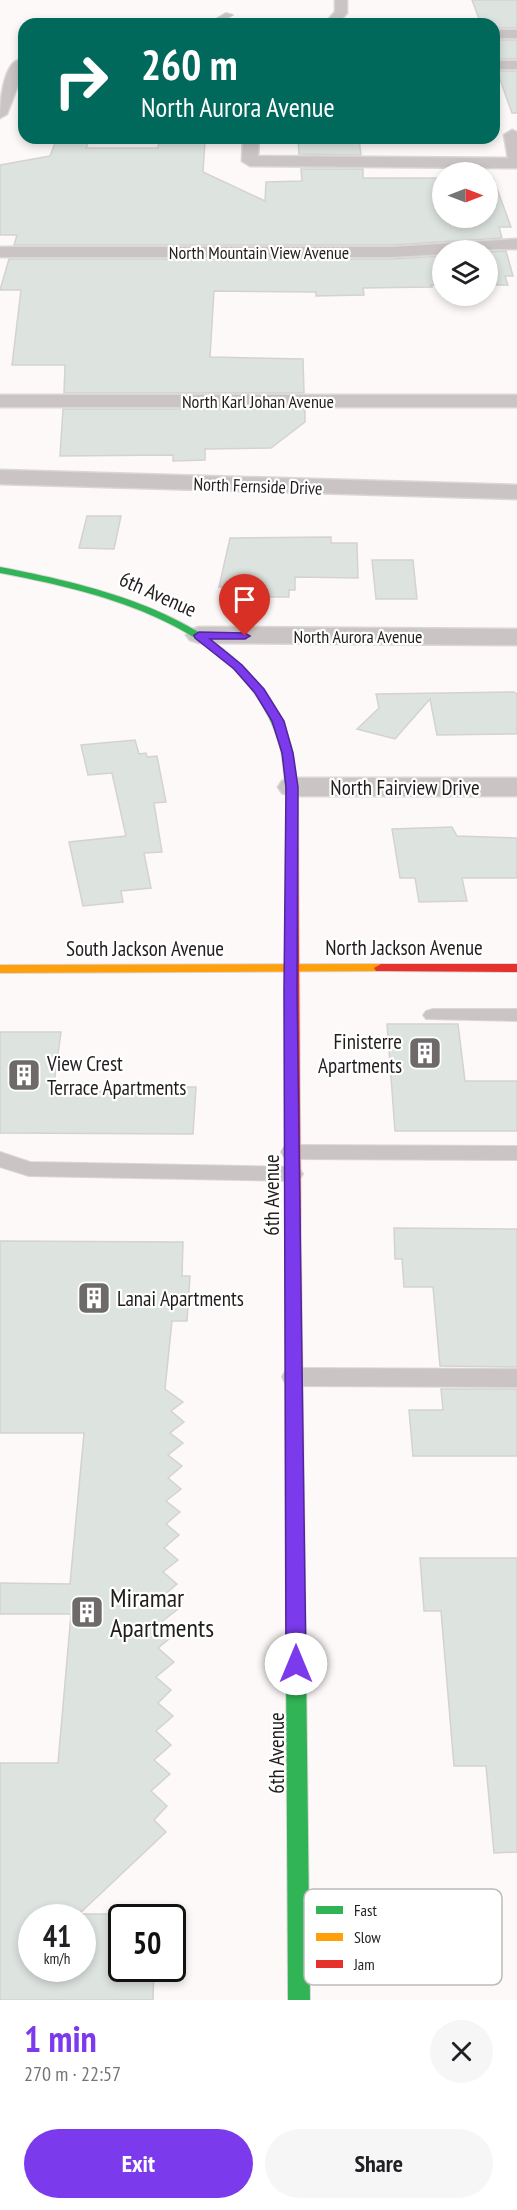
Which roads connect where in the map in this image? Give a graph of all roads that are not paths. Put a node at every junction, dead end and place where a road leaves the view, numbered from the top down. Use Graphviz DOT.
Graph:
graph roads {
  1 [pos="341,0"];
  2 [pos="229,15"];
  3 [pos="223,18"];
  4 [pos="336,18"];
  5 [pos="500,34"];
  6 [pos="517,34"];
  7 [pos="0,64"];
  8 [pos="18,64"];
  9 [pos="500,65"];
  10 [pos="517,65"];
  11 [pos="18,71"];
  12 [pos="0,114"];
  13 [pos="512,135"];
  14 [pos="251,144"];
  15 [pos="517,163"];
  16 [pos="517,244"];
  17 [pos="0,252"];
  18 [pos="0,401"];
  19 [pos="517,401"];
  20 [pos="0,477"];
  21 [pos="517,492"];
  22 [pos="0,570"];
  23 [pos="199,635"];
  24 [pos="517,637"];
  25 [pos="292,787"];
  26 [pos="517,787"];
  27 [pos="291,968"];
  28 [pos="517,968"];
  29 [pos="0,969"];
  30 [pos="433,1015"];
  31 [pos="517,1015"];
  32 [pos="292,1152"];
  33 [pos="517,1153"];
  34 [pos="0,1159"];
  35 [pos="292,1174"];
  36 [pos="294,1377"];
  37 [pos="517,1378"];
  38 [pos="298,2000"];
  1 -- 4 [label="street"];
  2 -- 3 [label="lane"];
  5 -- 6 [label="street"];
  7 -- 8 [label="street"];
  9 -- 10 [label="street"];
  11 -- 12 [label="street"];
  13 -- 15 [label="street"];
  14 -- 15 [label="street"];
  16 -- 17 [label="street, North Mountain View Avenue"];
  18 -- 19 [label="street, North Karl Johan Avenue"];
  20 -- 21 [label="street, North Fernside Drive"];
  22 -- 23 [label="main road, 6th Avenue"];
  23 -- 24 [label="street, North Aurora Avenue"];
  23 -- 25 [label="main road, 6th Avenue"];
  25 -- 26 [label="street, North Fairview Drive"];
  25 -- 27 [label="main road, 6th Avenue"];
  27 -- 28 [label="main road, North Jackson Avenue"];
  27 -- 29 [label="main road, South Jackson Avenue"];
  27 -- 32 [label="main road, 6th Avenue"];
  30 -- 31 [label="lane"];
  32 -- 33 [label="lane"];
  32 -- 35 [label="main road, 6th Avenue"];
  34 -- 35 [label="lane"];
  35 -- 36 [label="main road, 6th Avenue"];
  36 -- 37 [label="lane"];
  36 -- 38 [label="main road, 6th Avenue"];
}
